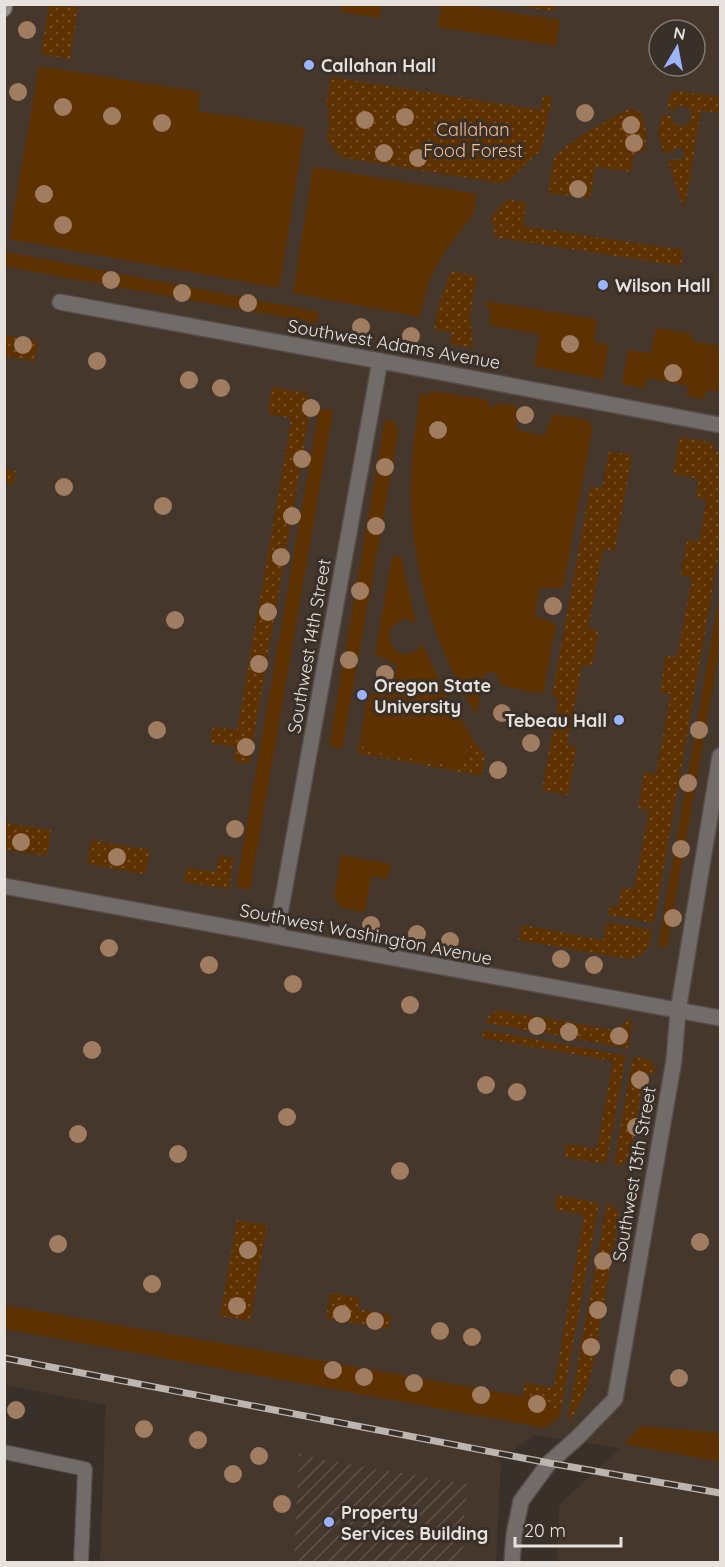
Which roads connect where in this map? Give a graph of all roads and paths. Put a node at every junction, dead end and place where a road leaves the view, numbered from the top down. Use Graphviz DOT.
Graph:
graph roads {
  1 [pos="5,4"];
  2 [pos="4,9"];
  3 [pos="60,302"];
  4 [pos="380,361"];
  5 [pos="720,425"];
  6 [pos="720,756"];
  7 [pos="4,886"];
  8 [pos="276,936"];
  9 [pos="678,1011"];
  10 [pos="720,1018"];
  11 [pos="4,1452"];
  12 [pos="81,1563"];
  13 [pos="512,1563"];
  1 -- 2 [label="main road"];
  3 -- 4 [label="street, Southwest Adams Avenue"];
  4 -- 5 [label="street, Southwest Adams Avenue"];
  4 -- 8 [label="street, Southwest 14th Street"];
  6 -- 9 [label="street, Southwest 13th Street"];
  7 -- 8 [label="street, Southwest Washington Avenue"];
  8 -- 9 [label="street, Southwest Washington Avenue"];
  9 -- 10 [label="street, Southwest Washington Avenue"];
  9 -- 13 [label="street, Southwest 13th Street"];
  11 -- 12 [label="lane"];
}
